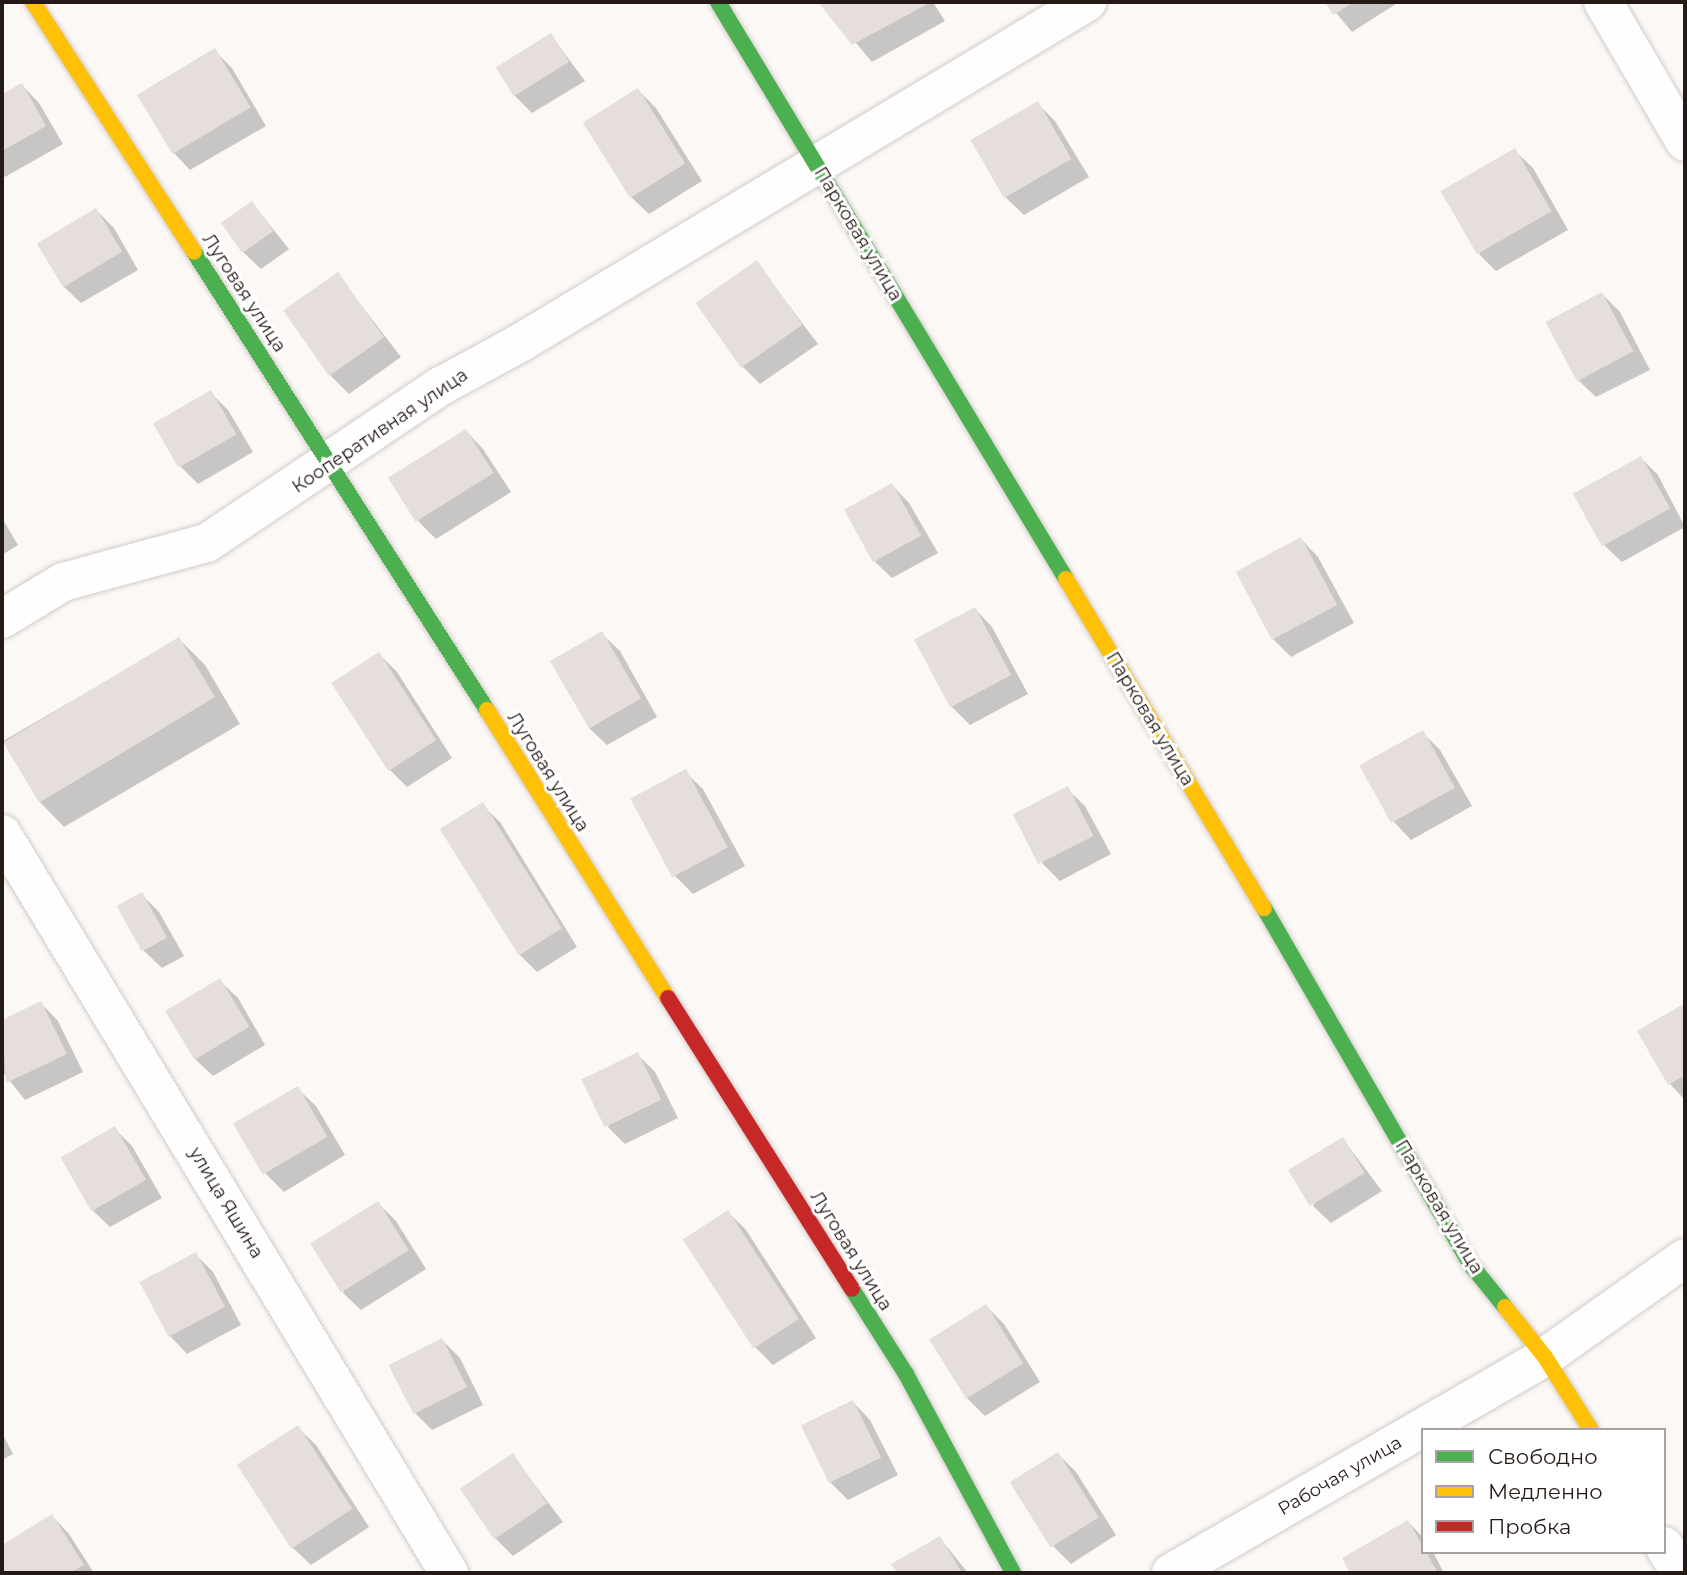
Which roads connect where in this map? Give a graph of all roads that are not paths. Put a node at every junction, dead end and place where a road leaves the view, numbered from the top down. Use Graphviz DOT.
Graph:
graph roads {
  1 [pos="33,2"];
  2 [pos="719,2"];
  3 [pos="1087,2"];
  4 [pos="1604,2"];
  5 [pos="1685,142"];
  6 [pos="815,163"];
  7 [pos="330,461"];
  8 [pos="2,619"];
  9 [pos="2,834"];
  10 [pos="1685,1258"];
  11 [pos="1545,1357"];
  12 [pos="1422,1428"];
  13 [pos="1590,1428"];
  14 [pos="1421,1429"];
  15 [pos="1666,1549"];
  16 [pos="450,1573"];
  17 [pos="1013,1573"];
  18 [pos="1171,1573"];
  19 [pos="1681,1573"];
  1 -- 7 [label="street, Луговая улица"];
  2 -- 6 [label="street, Парковая улица"];
  3 -- 6 [label="street, Кооперативная улица"];
  4 -- 5 [label="street"];
  6 -- 7 [label="street, Кооперативная улица"];
  6 -- 11 [label="street, Парковая улица"];
  7 -- 8 [label="street, Кооперативная улица"];
  7 -- 17 [label="street, Луговая улица"];
  9 -- 16 [label="street, улица Яшина"];
  10 -- 11 [label="street, Рабочая улица"];
  11 -- 12 [label="street, Рабочая улица"];
  11 -- 13 [label="street, Парковая улица"];
  14 -- 18 [label="street, Рабочая улица"];
  15 -- 19 [label="street"];
}
